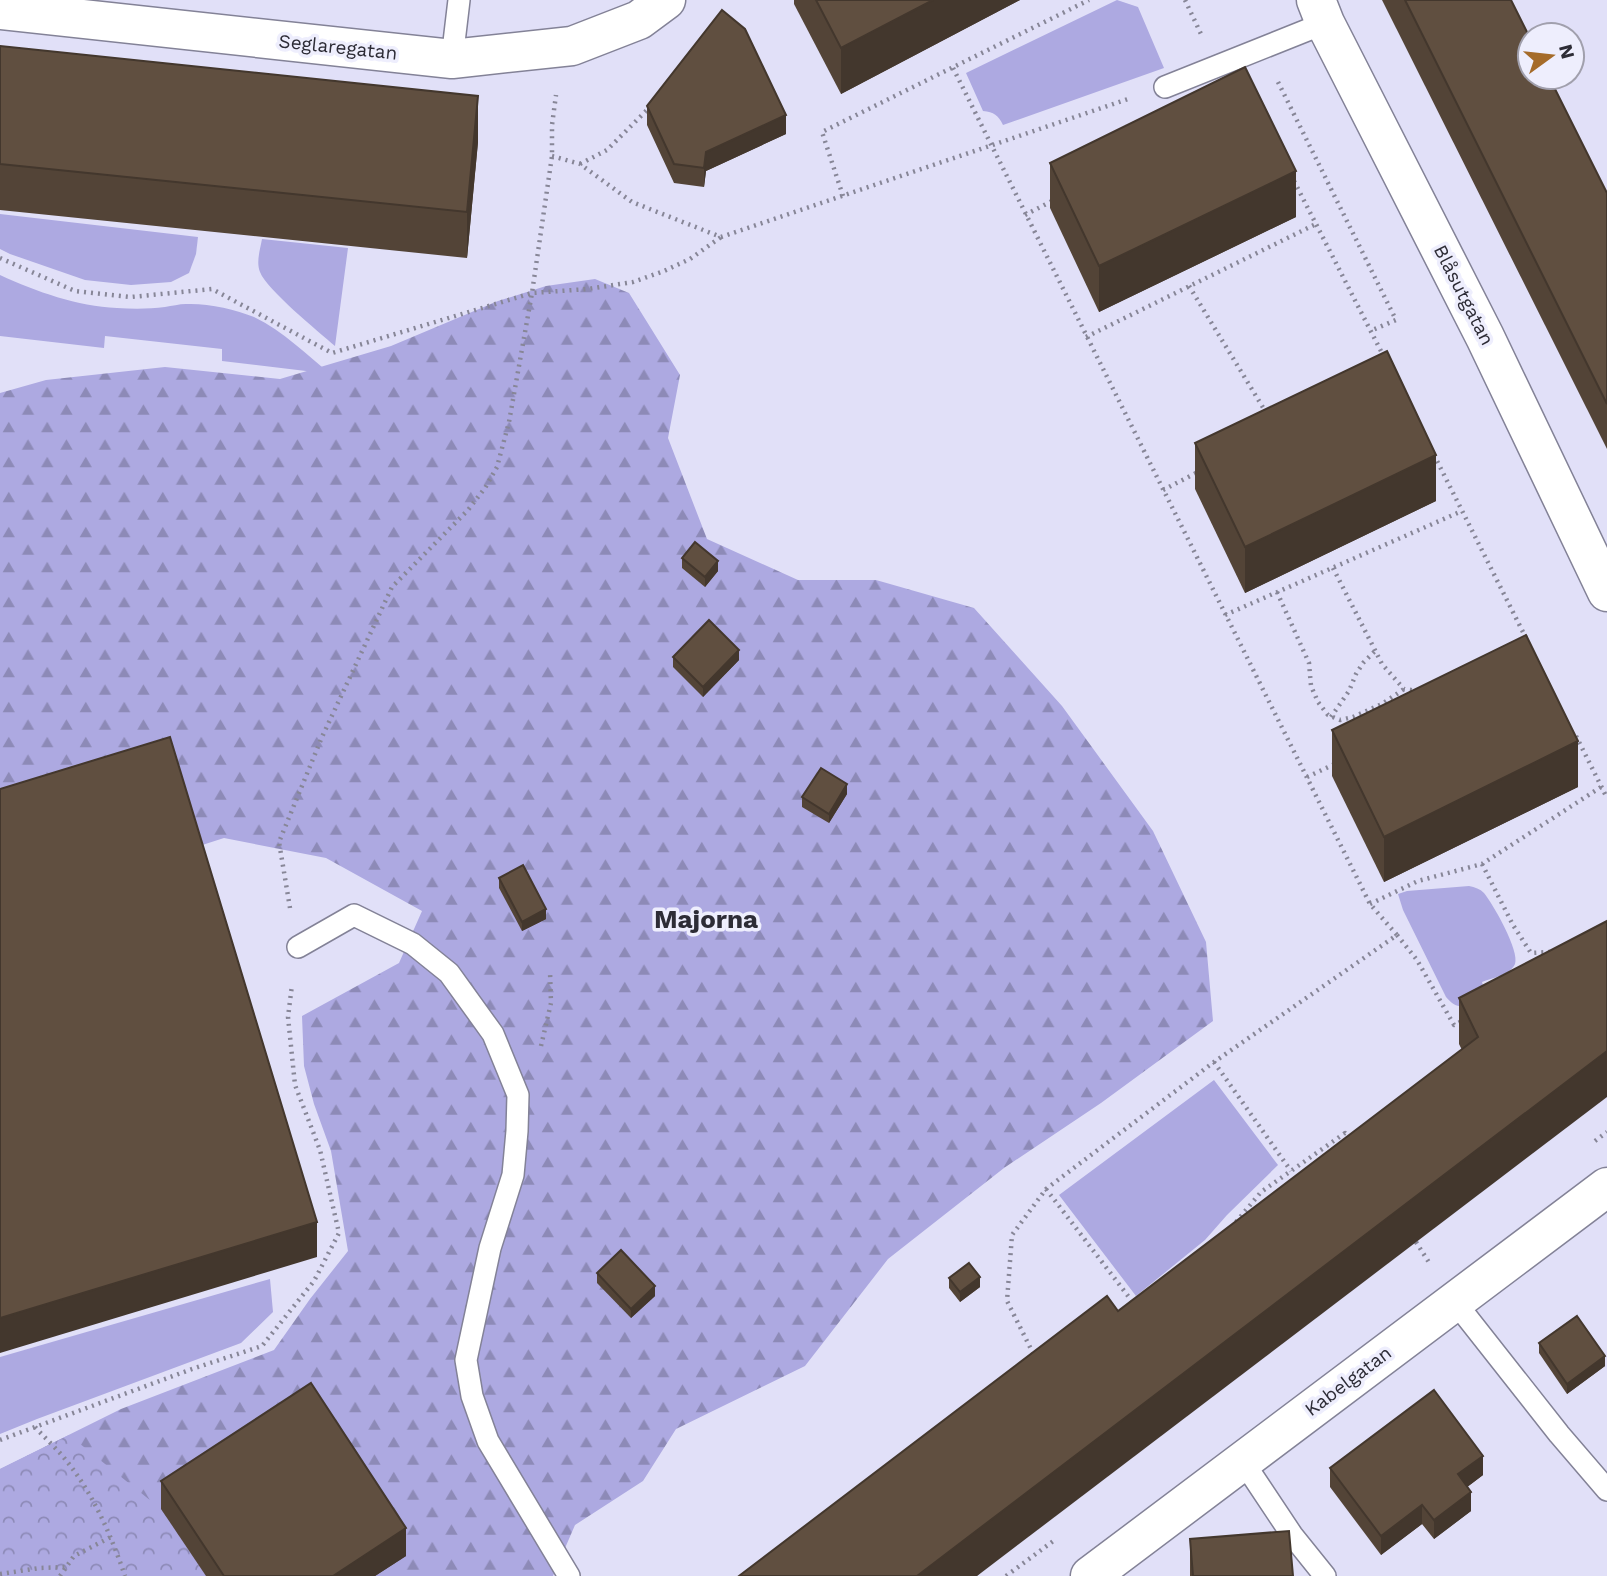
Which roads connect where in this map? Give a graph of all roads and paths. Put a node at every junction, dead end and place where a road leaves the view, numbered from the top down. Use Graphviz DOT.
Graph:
graph roads {
  1 [pos="459,0"];
  2 [pos="666,0"];
  3 [pos="1089,0"];
  4 [pos="0,10"];
  5 [pos="1321,11"];
  6 [pos="1262,49"];
  7 [pos="452,60"];
  8 [pos="953,68"];
  9 [pos="1165,87"];
  10 [pos="555,100"];
  11 [pos="658,100"];
  12 [pos="991,146"];
  13 [pos="552,156"];
  14 [pos="580,164"];
  15 [pos="1292,177"];
  16 [pos="843,196"];
  17 [pos="1060,196"];
  18 [pos="1025,215"];
  19 [pos="1316,224"];
  20 [pos="721,237"];
  21 [pos="0,258"];
  22 [pos="1189,286"];
  23 [pos="532,293"];
  24 [pos="1370,331"];
  25 [pos="1086,337"];
  26 [pos="1386,361"];
  27 [pos="1268,416"];
  28 [pos="1432,452"];
  29 [pos="1199,472"];
  30 [pos="1163,490"];
  31 [pos="1462,511"];
  32 [pos="1333,568"];
  33 [pos="1277,592"];
  34 [pos="1607,592"];
  35 [pos="1224,615"];
  36 [pos="1529,643"];
  37 [pos="1375,651"];
  38 [pos="1404,689"];
  39 [pos="1427,692"];
  40 [pos="1401,699"];
  41 [pos="1331,717"];
  42 [pos="1571,726"];
  43 [pos="1343,760"];
  44 [pos="1307,777"];
  45 [pos="1601,787"];
  46 [pos="1607,798"];
  47 [pos="1482,864"];
  48 [pos="1370,904"];
  49 [pos="1397,935"];
  50 [pos="298,947"];
  51 [pos="1557,952"];
  52 [pos="1531,953"];
  53 [pos="1527,964"];
  54 [pos="550,971"];
  55 [pos="1466,1019"];
  56 [pos="1214,1062"];
  57 [pos="518,1095"];
  58 [pos="1353,1142"];
  59 [pos="1291,1171"];
  60 [pos="1607,1187"];
  61 [pos="1046,1189"];
  62 [pos="1235,1224"];
  63 [pos="1416,1242"];
  64 [pos="1431,1264"];
  65 [pos="1145,1298"];
  66 [pos="1455,1301"];
  67 [pos="1037,1362"];
  68 [pos="35,1427"];
  69 [pos="0,1440"];
  70 [pos="1242,1460"];
  71 [pos="1607,1490"];
  72 [pos="111,1536"];
  73 [pos="66,1567"];
  74 [pos="0,1574"];
  75 [pos="60,1576"];
  76 [pos="125,1576"];
  77 [pos="569,1576"];
  78 [pos="1090,1576"];
  79 [pos="1325,1576"];
  1 -- 7 [label="lane"];
  2 -- 7 [label="street, Seglaregatan"];
  3 -- 8 [label="path"];
  4 -- 7 [label="street, Seglaregatan"];
  5 -- 6 [label="lane"];
  5 -- 34 [label="street, Blåsutgatan"];
  6 -- 9 [label="lane"];
  6 -- 24 [label="path"];
  8 -- 12 [label="path"];
  8 -- 16 [label="path"];
  9 -- 12 [label="path"];
  10 -- 13 [label="path"];
  11 -- 14 [label="path"];
  12 -- 16 [label="path"];
  12 -- 18 [label="path"];
  13 -- 14 [label="path"];
  13 -- 23 [label="path"];
  14 -- 20 [label="path"];
  15 -- 19 [label="path"];
  16 -- 20 [label="path"];
  17 -- 18 [label="path"];
  18 -- 25 [label="path"];
  19 -- 22 [label="path"];
  19 -- 24 [label="path"];
  20 -- 23 [label="path"];
  21 -- 23 [label="path"];
  22 -- 25 [label="path"];
  22 -- 27 [label="path"];
  23 -- 50 [label="path"];
  24 -- 26 [label="path"];
  25 -- 30 [label="path"];
  28 -- 31 [label="path"];
  29 -- 30 [label="path"];
  30 -- 35 [label="path"];
  31 -- 32 [label="path"];
  31 -- 36 [label="path"];
  32 -- 33 [label="path"];
  32 -- 37 [label="path"];
  33 -- 35 [label="path"];
  33 -- 41 [label="path"];
  35 -- 44 [label="path"];
  37 -- 38 [label="path"];
  37 -- 41 [label="path"];
  38 -- 39 [label="path"];
  38 -- 40 [label="path"];
  38 -- 41 [label="path"];
  42 -- 45 [label="path"];
  43 -- 44 [label="path"];
  44 -- 48 [label="path"];
  45 -- 46 [label="path"];
  45 -- 47 [label="path"];
  47 -- 48 [label="path"];
  47 -- 52 [label="path"];
  48 -- 49 [label="path"];
  49 -- 55 [label="path"];
  49 -- 56 [label="path"];
  50 -- 57 [label="lane"];
  50 -- 68 [label="path"];
  51 -- 52 [label="path"];
  52 -- 53 [label="path"];
  54 -- 57 [label="path"];
  56 -- 59 [label="path"];
  56 -- 61 [label="path"];
  57 -- 77 [label="lane"];
  58 -- 59 [label="path"];
  59 -- 62 [label="path"];
  60 -- 66 [label="street, Kabelgatan"];
  61 -- 65 [label="path"];
  61 -- 67 [label="path"];
  63 -- 64 [label="path"];
  66 -- 70 [label="street, Kabelgatan"];
  66 -- 71 [label="lane"];
  68 -- 69 [label="path"];
  68 -- 72 [label="path"];
  70 -- 78 [label="street, Kabelgatan"];
  70 -- 79 [label="lane"];
  72 -- 73 [label="path"];
  72 -- 76 [label="path"];
  73 -- 74 [label="path"];
  73 -- 75 [label="path"];
}
